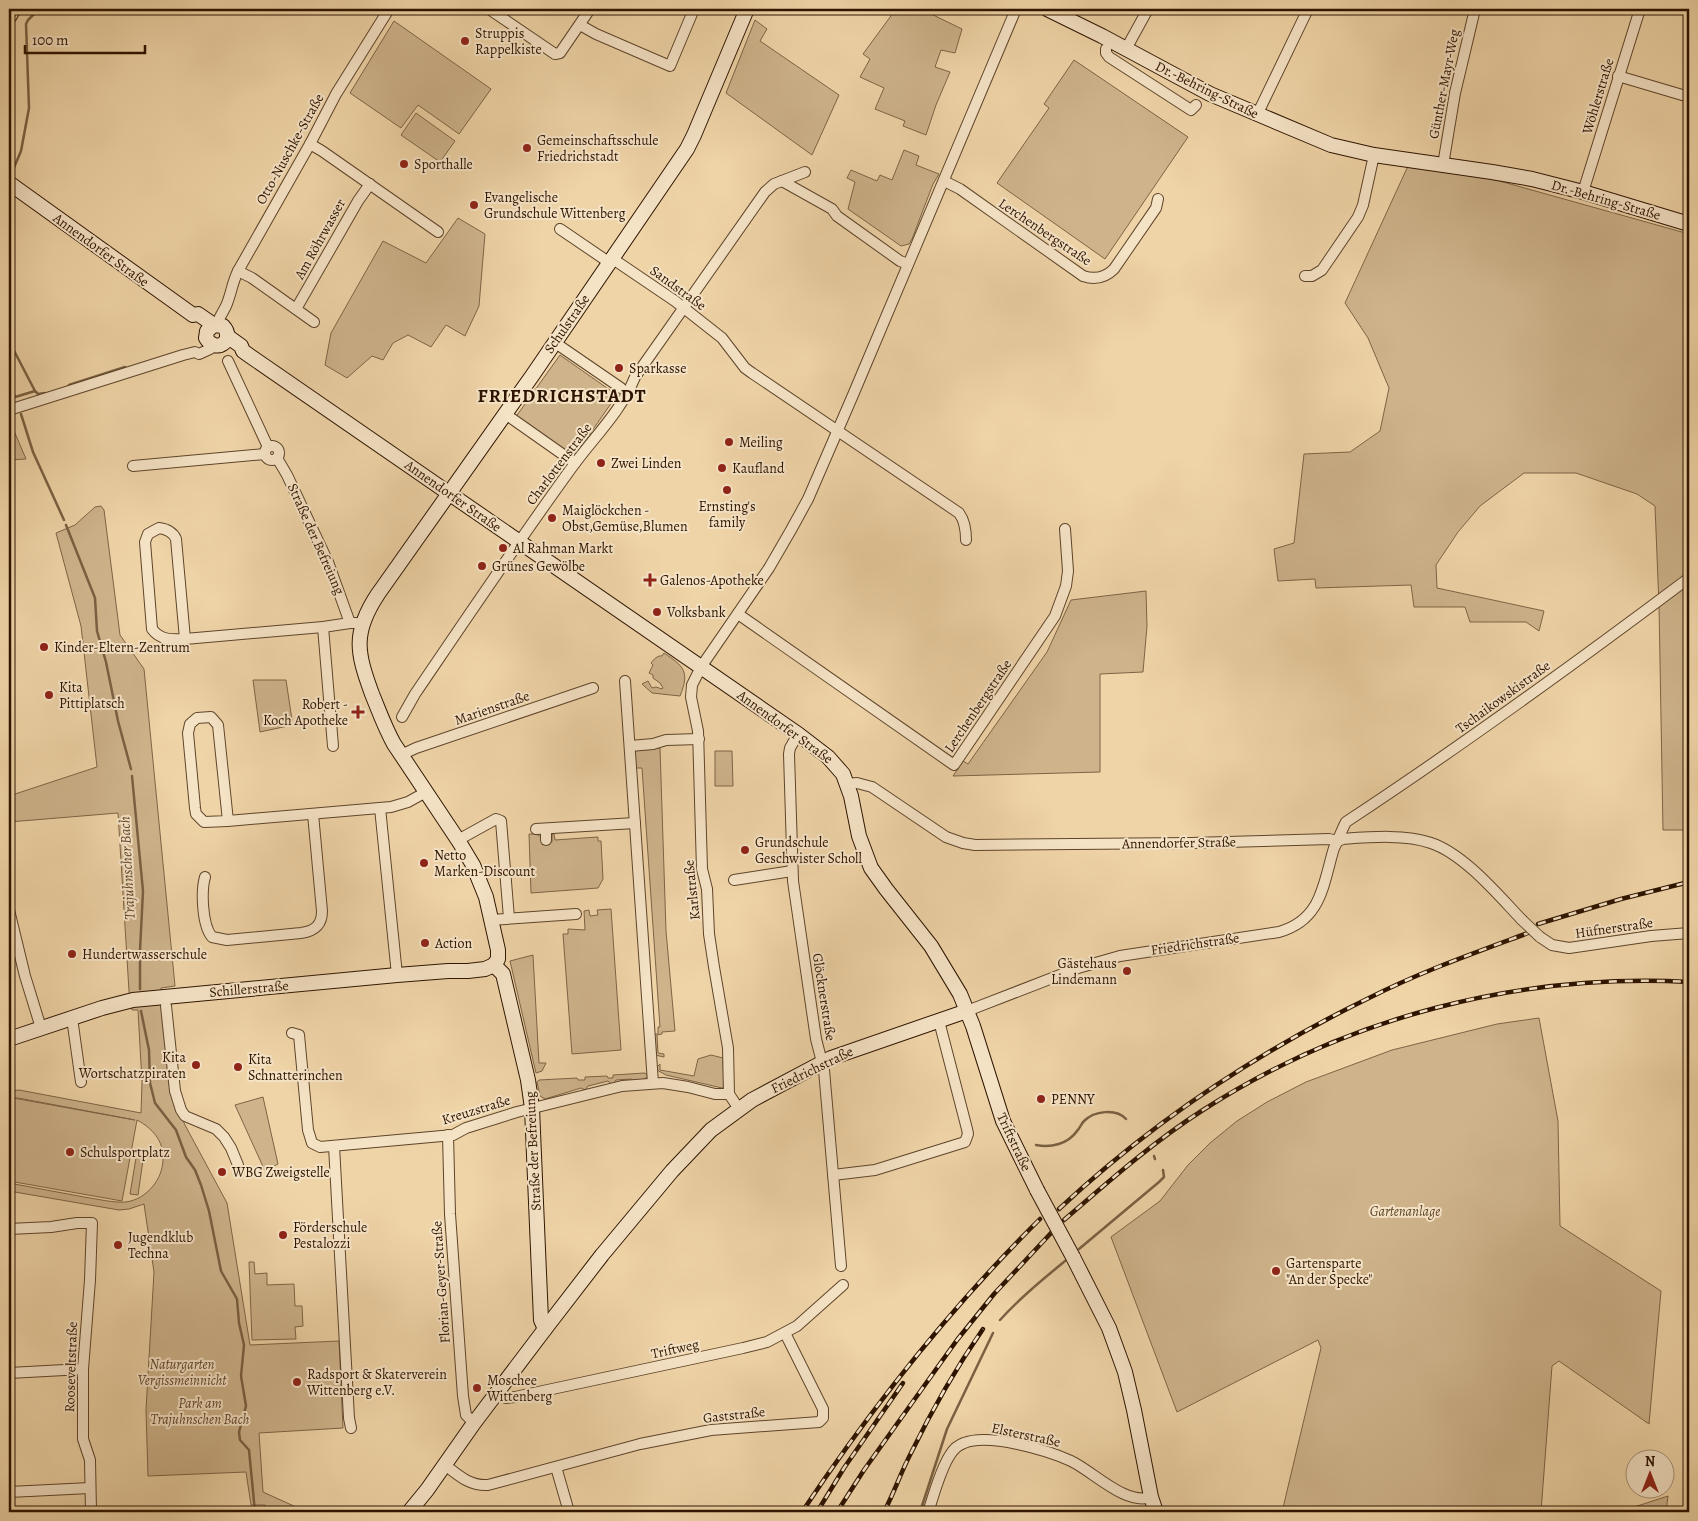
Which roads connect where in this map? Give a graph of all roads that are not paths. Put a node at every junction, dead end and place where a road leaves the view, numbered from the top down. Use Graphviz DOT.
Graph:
graph roads {
  1 [pos="14,9"];
  2 [pos="389,9"];
  3 [pos="489,9"];
  4 [pos="590,9"];
  5 [pos="694,9"];
  6 [pos="747,9"];
  7 [pos="1016,9"];
  8 [pos="1047,9"];
  9 [pos="1148,9"];
  10 [pos="1308,9"];
  11 [pos="1475,9"];
  12 [pos="1640,9"];
  13 [pos="9,16"];
  14 [pos="580,25"];
  15 [pos="1106,49"];
  16 [pos="1126,49"];
  17 [pos="1618,76"];
  18 [pos="1689,97"];
  19 [pos="1196,106"];
  20 [pos="1257,115"];
  21 [pos="310,144"];
  22 [pos="1374,155"];
  23 [pos="1443,165"];
  24 [pos="805,172"];
  25 [pos="782,181"];
  26 [pos="944,181"];
  27 [pos="9,183"];
  28 [pos="370,184"];
  29 [pos="1583,192"];
  30 [pos="1158,199"];
  31 [pos="1689,224"];
  32 [pos="560,229"];
  33 [pos="438,232"];
  34 [pos="611,261"];
  35 [pos="908,264"];
  36 [pos="238,271"];
  37 [pos="1305,276"];
  38 [pos="682,308"];
  39 [pos="296,309"];
  40 [pos="314,322"];
  41 [pos="217,334"];
  42 [pos="554,342"];
  43 [pos="228,361"];
  44 [pos="621,388"];
  45 [pos="9,410"];
  46 [pos="511,418"];
  47 [pos="838,431"];
  48 [pos="267,450"];
  49 [pos="575,463"];
  50 [pos="132,466"];
  51 [pos="450,493"];
  52 [pos="1066,529"];
  53 [pos="966,540"];
  54 [pos="519,542"];
  55 [pos="1689,578"];
  56 [pos="738,614"];
  57 [pos="356,624"];
  58 [pos="323,627"];
  59 [pos="185,639"];
  60 [pos="701,667"];
  61 [pos="625,681"];
  62 [pos="593,688"];
  63 [pos="402,717"];
  64 [pos="798,734"];
  65 [pos="698,739"];
  66 [pos="333,746"];
  67 [pos="630,746"];
  68 [pos="401,755"];
  69 [pos="847,784"];
  70 [pos="426,792"];
  71 [pos="380,808"];
  72 [pos="313,814"];
  73 [pos="228,821"];
  74 [pos="635,823"];
  75 [pos="458,840"];
  76 [pos="546,840"];
  77 [pos="1338,841"];
  78 [pos="792,871"];
  79 [pos="205,877"];
  80 [pos="1480,878"];
  81 [pos="734,880"];
  82 [pos="9,910"];
  83 [pos="576,914"];
  84 [pos="509,918"];
  85 [pos="491,920"];
  86 [pos="1689,933"];
  87 [pos="494,965"];
  88 [pos="397,975"];
  89 [pos="166,1006"];
  90 [pos="967,1011"];
  91 [pos="72,1018"];
  92 [pos="940,1021"];
  93 [pos="41,1028"];
  94 [pos="292,1032"];
  95 [pos="9,1039"];
  96 [pos="822,1062"];
  97 [pos="81,1082"];
  98 [pos="653,1083"];
  99 [pos="729,1094"];
  100 [pos="532,1108"];
  101 [pos="739,1109"];
  102 [pos="448,1136"];
  103 [pos="334,1146"];
  104 [pos="238,1165"];
  105 [pos="833,1175"];
  106 [pos="9,1229"];
  107 [pos="841,1266"];
  108 [pos="842,1285"];
  109 [pos="545,1329"];
  110 [pos="785,1333"];
  111 [pos="82,1369"];
  112 [pos="9,1373"];
  113 [pos="496,1394"];
  114 [pos="474,1423"];
  115 [pos="350,1428"];
  116 [pos="445,1466"];
  117 [pos="556,1467"];
  118 [pos="90,1488"];
  119 [pos="9,1492"];
  120 [pos="1151,1497"];
  121 [pos="91,1512"];
  122 [pos="409,1512"];
  123 [pos="569,1512"];
  124 [pos="928,1512"];
  125 [pos="1156,1512"];
  1 -- 13 [label="main road"];
  2 -- 21 [label="street, Otto-Nuschke-Straße"];
  3 -- 14 [label="street"];
  4 -- 14 [label="street"];
  5 -- 14 [label="street"];
  6 -- 34 [label="street, Schulstraße"];
  7 -- 26 [label="street"];
  8 -- 16 [label="street, Dr.-Behring-Straße"];
  9 -- 16 [label="street"];
  10 -- 20 [label="street"];
  11 -- 23 [label="street, Günther-Mayr-Weg"];
  12 -- 17 [label="street, Wöhlerstraße"];
  15 -- 19 [label="street"];
  16 -- 20 [label="street, Dr.-Behring-Straße"];
  17 -- 18 [label="street"];
  17 -- 29 [label="street, Wöhlerstraße"];
  20 -- 22 [label="street, Dr.-Behring-Straße"];
  21 -- 28 [label="street"];
  21 -- 36 [label="street, Otto-Nuschke-Straße"];
  22 -- 23 [label="street, Dr.-Behring-Straße"];
  22 -- 37 [label="street"];
  23 -- 29 [label="street, Dr.-Behring-Straße"];
  24 -- 25 [label="street, Charlottenstraße"];
  25 -- 35 [label="street"];
  25 -- 38 [label="street, Charlottenstraße"];
  26 -- 30 [label="street, Lerchenbergstraße"];
  26 -- 35 [label="street"];
  27 -- 41 [label="street, Annendorfer Straße"];
  28 -- 33 [label="street"];
  28 -- 39 [label="street, Am Röhrwasser"];
  29 -- 31 [label="street, Dr.-Behring-Straße"];
  32 -- 34 [label="street, Sandstraße"];
  34 -- 38 [label="street, Sandstraße"];
  34 -- 42 [label="street, Schulstraße"];
  35 -- 47 [label="street"];
  36 -- 39 [label="street"];
  36 -- 41 [label="street, Otto-Nuschke-Straße"];
  38 -- 47 [label="street, Sandstraße"];
  38 -- 49 [label="street, Charlottenstraße"];
  39 -- 40 [label="street"];
  41 -- 45 [label="street"];
  41 -- 51 [label="street, Annendorfer Straße"];
  42 -- 44 [label="street"];
  42 -- 51 [label="street, Schulstraße"];
  43 -- 48 [label="street"];
  46 -- 49 [label="street"];
  47 -- 53 [label="street"];
  47 -- 56 [label="street"];
  48 -- 50 [label="street"];
  48 -- 57 [label="street, Straße der Befreiung"];
  49 -- 54 [label="street, Charlottenstraße"];
  51 -- 54 [label="street, Annendorfer Straße"];
  51 -- 57 [label="street, Schulstraße"];
  52 -- 56 [label="street, Lerchenbergstraße"];
  54 -- 60 [label="street, Annendorfer Straße"];
  54 -- 63 [label="street, Charlottenstraße"];
  55 -- 77 [label="street, Tschaikowskistraße"];
  56 -- 60 [label="street"];
  57 -- 58 [label="street"];
  57 -- 68 [label="street, Straße der Befreiung"];
  58 -- 59 [label="street"];
  58 -- 66 [label="street"];
  59 -- 59 [label="street"];
  60 -- 64 [label="street, Annendorfer Straße"];
  60 -- 65 [label="street, Karlstraße"];
  61 -- 67 [label="street"];
  62 -- 68 [label="street, Marienstraße"];
  64 -- 69 [label="street, Annendorfer Straße"];
  64 -- 78 [label="street, Glöcknerstraße"];
  65 -- 67 [label="street"];
  65 -- 99 [label="street, Karlstraße"];
  67 -- 74 [label="street"];
  68 -- 70 [label="street, Straße der Befreiung"];
  69 -- 77 [label="street, Annendorfer Straße"];
  69 -- 90 [label="street, Triftstraße"];
  70 -- 71 [label="street"];
  70 -- 75 [label="street, Straße der Befreiung"];
  71 -- 72 [label="street"];
  71 -- 88 [label="street"];
  72 -- 73 [label="street"];
  72 -- 79 [label="street"];
  73 -- 73 [label="street"];
  74 -- 76 [label="street"];
  74 -- 98 [label="street"];
  75 -- 84 [label="street"];
  75 -- 85 [label="street, Straße der Befreiung"];
  77 -- 80 [label="street, Annendorfer Straße"];
  77 -- 90 [label="street, Friedrichstraße"];
  78 -- 81 [label="street"];
  78 -- 96 [label="street, Glöcknerstraße"];
  80 -- 86 [label="street, Hüfnerstraße, bridge"];
  82 -- 93 [label="street"];
  83 -- 84 [label="street"];
  84 -- 85 [label="street"];
  85 -- 87 [label="street, Straße der Befreiung"];
  87 -- 88 [label="street, Schillerstraße"];
  87 -- 100 [label="street, Straße der Befreiung"];
  88 -- 91 [label="street, Schillerstraße"];
  89 -- 104 [label="street"];
  90 -- 92 [label="street, Friedrichstraße"];
  90 -- 120 [label="street, Triftstraße, bridge"];
  91 -- 93 [label="street, Schillerstraße"];
  91 -- 97 [label="street"];
  92 -- 96 [label="street, Friedrichstraße"];
  92 -- 105 [label="street"];
  93 -- 95 [label="street, Schillerstraße"];
  94 -- 103 [label="street, Kreuzstraße"];
  96 -- 101 [label="street, Friedrichstraße"];
  96 -- 105 [label="street, Glöcknerstraße"];
  98 -- 99 [label="street, Kreuzstraße"];
  98 -- 100 [label="street, Kreuzstraße"];
  99 -- 101 [label="street"];
  100 -- 102 [label="street, Kreuzstraße"];
  100 -- 109 [label="street, Straße der Befreiung"];
  101 -- 109 [label="street, Friedrichstraße"];
  102 -- 103 [label="street, Kreuzstraße"];
  102 -- 114 [label="street, Florian-Geyer-Straße"];
  103 -- 115 [label="street"];
  105 -- 107 [label="street, Glöcknerstraße"];
  106 -- 111 [label="street, Rooseveltstraße"];
  108 -- 110 [label="street, Triftweg"];
  109 -- 113 [label="street, Friedrichstraße"];
  110 -- 113 [label="street, Triftweg"];
  110 -- 117 [label="street, Gaststraße"];
  111 -- 112 [label="street"];
  111 -- 118 [label="street, Rooseveltstraße"];
  113 -- 114 [label="street, Friedrichstraße"];
  114 -- 116 [label="street, Friedrichstraße"];
  116 -- 117 [label="street, Gaststraße"];
  116 -- 122 [label="street, Friedrichstraße"];
  117 -- 123 [label="street"];
  118 -- 119 [label="street"];
  118 -- 121 [label="street, Rooseveltstraße"];
  120 -- 124 [label="street, Elsterstraße"];
  120 -- 125 [label="street, Triftstraße"];
}
